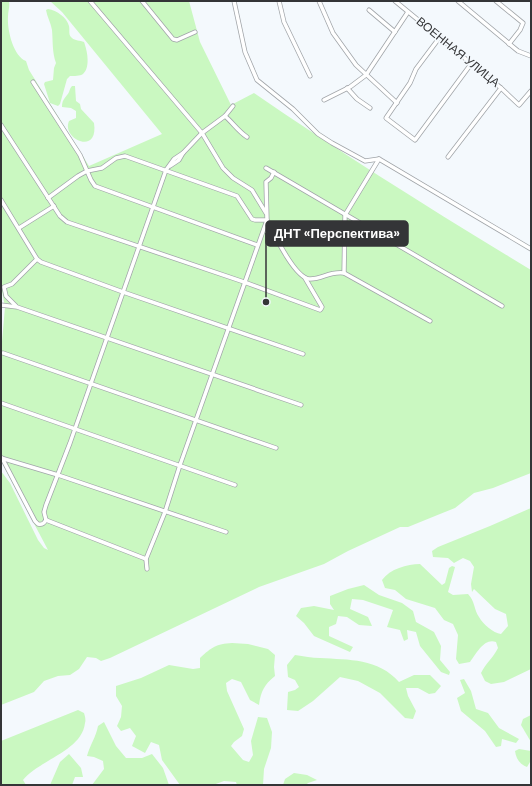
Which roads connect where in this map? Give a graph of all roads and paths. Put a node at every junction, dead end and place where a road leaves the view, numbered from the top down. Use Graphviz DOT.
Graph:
graph roads {
  1 [pos="90,1"];
  2 [pos="142,1"];
  3 [pos="234,1"];
  4 [pos="279,1"];
  5 [pos="319,1"];
  6 [pos="395,1"];
  7 [pos="458,1"];
  8 [pos="496,1"];
  9 [pos="369,10"];
  10 [pos="408,12"];
  11 [pos="195,32"];
  12 [pos="395,32"];
  13 [pos="440,37"];
  14 [pos="509,44"];
  15 [pos="531,56"];
  16 [pos="471,64"];
  17 [pos="366,75"];
  18 [pos="310,76"];
  19 [pos="32,82"];
  20 [pos="347,88"];
  21 [pos="501,88"];
  22 [pos="531,91"];
  23 [pos="324,100"];
  24 [pos="396,103"];
  25 [pos="233,106"];
  26 [pos="370,108"];
  27 [pos="225,116"];
  28 [pos="1,126"];
  29 [pos="202,133"];
  30 [pos="247,137"];
  31 [pos="448,157"];
  32 [pos="379,159"];
  33 [pos="266,168"];
  34 [pos="166,170"];
  35 [pos="87,171"];
  36 [pos="274,172"];
  37 [pos="48,198"];
  38 [pos="1,200"];
  39 [pos="54,206"];
  40 [pos="153,208"];
  41 [pos="345,215"];
  42 [pos="267,217"];
  43 [pos="19,228"];
  44 [pos="258,245"];
  45 [pos="140,246"];
  46 [pos="531,249"];
  47 [pos="37,258"];
  48 [pos="344,273"];
  49 [pos="304,277"];
  50 [pos="244,282"];
  51 [pos="124,292"];
  52 [pos="1,305"];
  53 [pos="502,306"];
  54 [pos="17,307"];
  55 [pos="430,321"];
  56 [pos="228,328"];
  57 [pos="107,338"];
  58 [pos="3,353"];
  59 [pos="303,354"];
  60 [pos="211,375"];
  61 [pos="91,383"];
  62 [pos="1,403"];
  63 [pos="301,405"];
  64 [pos="196,419"];
  65 [pos="75,429"];
  66 [pos="276,448"];
  67 [pos="1,458"];
  68 [pos="180,465"];
  69 [pos="58,475"];
  70 [pos="235,485"];
  71 [pos="165,512"];
  72 [pos="46,520"];
  73 [pos="226,532"];
  74 [pos="146,558"];
  75 [pos="147,569"];
  1 -- 29 [label="street"];
  2 -- 11 [label="street"];
  3 -- 32 [label="street"];
  4 -- 18 [label="street"];
  5 -- 17 [label="street"];
  6 -- 10 [label="street, ВОЕННАЯ УЛИЦА"];
  7 -- 14 [label="street"];
  8 -- 14 [label="street"];
  9 -- 12 [label="street"];
  10 -- 12 [label="street"];
  10 -- 13 [label="street, ВОЕННАЯ УЛИЦА"];
  12 -- 17 [label="street"];
  13 -- 16 [label="street, ВОЕННАЯ УЛИЦА"];
  13 -- 24 [label="street"];
  14 -- 15 [label="street"];
  16 -- 21 [label="street, ВОЕННАЯ УЛИЦА"];
  16 -- 24 [label="street"];
  17 -- 20 [label="street"];
  17 -- 24 [label="street"];
  19 -- 35 [label="street"];
  20 -- 23 [label="street"];
  20 -- 26 [label="street"];
  21 -- 22 [label="street, ВОЕННАЯ УЛИЦА"];
  21 -- 31 [label="street"];
  25 -- 27 [label="street"];
  27 -- 29 [label="street"];
  27 -- 30 [label="street"];
  28 -- 37 [label="street"];
  29 -- 34 [label="street"];
  29 -- 42 [label="street"];
  32 -- 41 [label="street"];
  32 -- 46 [label="street"];
  33 -- 36 [label="street"];
  34 -- 35 [label="street"];
  34 -- 40 [label="street"];
  34 -- 42 [label="street"];
  35 -- 37 [label="street"];
  35 -- 40 [label="street"];
  36 -- 41 [label="street"];
  36 -- 42 [label="street"];
  37 -- 39 [label="street"];
  38 -- 43 [label="street"];
  39 -- 43 [label="street"];
  39 -- 45 [label="street"];
  40 -- 44 [label="street"];
  40 -- 45 [label="street"];
  41 -- 48 [label="street"];
  41 -- 53 [label="street"];
  42 -- 44 [label="street"];
  42 -- 49 [label="street"];
  43 -- 47 [label="street"];
  44 -- 50 [label="street"];
  45 -- 50 [label="street"];
  45 -- 51 [label="street"];
  47 -- 51 [label="street"];
  47 -- 54 [label="street"];
  48 -- 49 [label="street"];
  48 -- 55 [label="street"];
  49 -- 50 [label="street"];
  50 -- 56 [label="street"];
  51 -- 56 [label="street"];
  51 -- 57 [label="street"];
  52 -- 54 [label="street"];
  54 -- 57 [label="street"];
  56 -- 59 [label="street"];
  56 -- 60 [label="street"];
  57 -- 60 [label="street"];
  57 -- 61 [label="street"];
  58 -- 61 [label="street"];
  60 -- 63 [label="street"];
  60 -- 64 [label="street"];
  61 -- 64 [label="street"];
  61 -- 65 [label="street"];
  62 -- 65 [label="street"];
  64 -- 66 [label="street"];
  64 -- 68 [label="street"];
  65 -- 68 [label="street"];
  65 -- 69 [label="street"];
  67 -- 69 [label="street"];
  67 -- 72 [label="street"];
  68 -- 70 [label="street"];
  68 -- 71 [label="street"];
  69 -- 71 [label="street"];
  69 -- 72 [label="street"];
  71 -- 73 [label="street"];
  71 -- 74 [label="street"];
  72 -- 74 [label="street"];
  74 -- 75 [label="street"];
}
